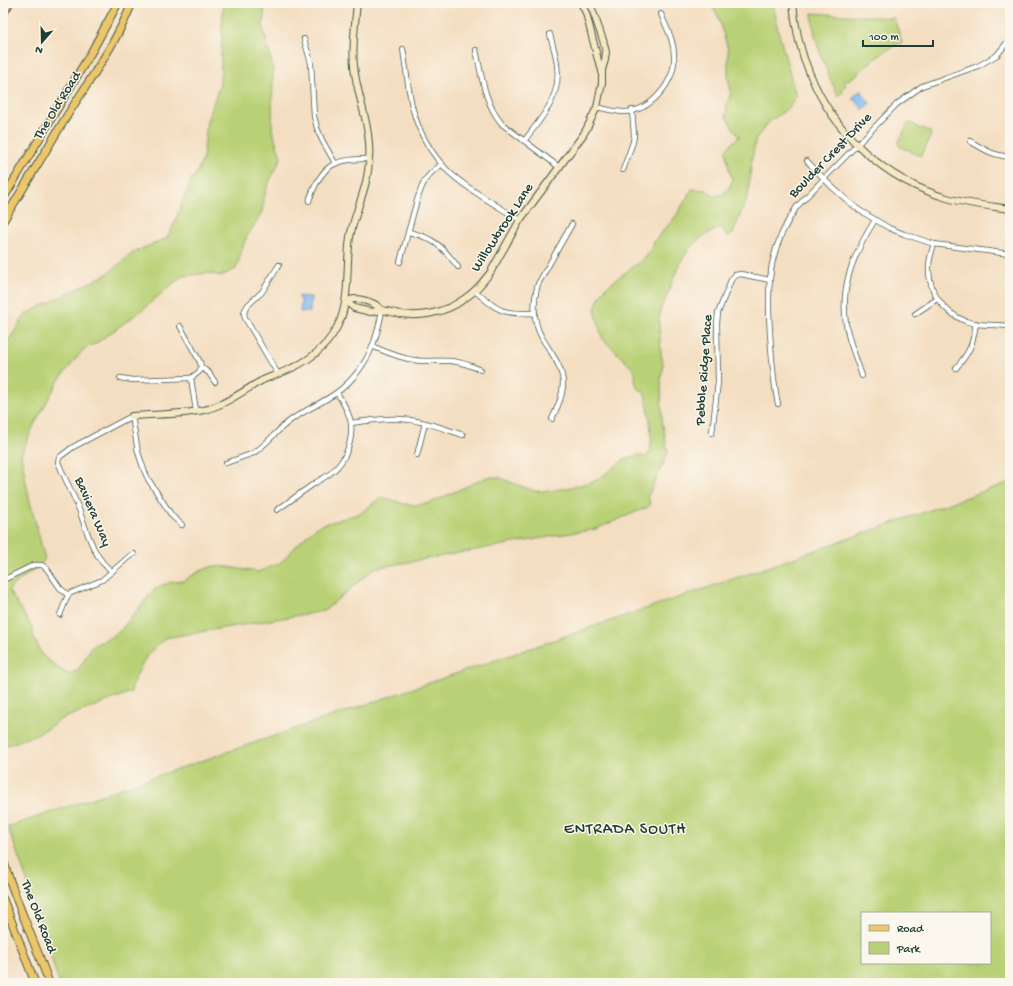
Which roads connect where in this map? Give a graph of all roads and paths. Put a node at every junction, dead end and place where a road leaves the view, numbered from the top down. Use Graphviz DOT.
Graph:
graph roads {
  1 [pos="9,3"];
  2 [pos="113,3"];
  3 [pos="118,3"];
  4 [pos="132,3"];
  5 [pos="357,3"];
  6 [pos="581,3"];
  7 [pos="590,3"];
  8 [pos="793,3"];
  9 [pos="3,13"];
  10 [pos="660,14"];
  11 [pos="110,17"];
  12 [pos="550,34"];
  13 [pos="304,39"];
  14 [pos="1010,39"];
  15 [pos="403,49"];
  16 [pos="476,50"];
  17 [pos="602,70"];
  18 [pos="597,107"];
  19 [pos="632,110"];
  20 [pos="524,141"];
  21 [pos="970,141"];
  22 [pos="857,145"];
  23 [pos="1010,157"];
  24 [pos="370,159"];
  25 [pos="807,161"];
  26 [pos="335,163"];
  27 [pos="442,164"];
  28 [pos="559,167"];
  29 [pos="623,170"];
  30 [pos="824,179"];
  31 [pos="3,199"];
  32 [pos="309,201"];
  33 [pos="1010,209"];
  34 [pos="520,220"];
  35 [pos="875,220"];
  36 [pos="3,221"];
  37 [pos="572,224"];
  38 [pos="409,232"];
  39 [pos="1010,243"];
  40 [pos="934,244"];
  41 [pos="1009,254"];
  42 [pos="400,262"];
  43 [pos="279,265"];
  44 [pos="458,267"];
  45 [pos="770,280"];
  46 [pos="475,291"];
  47 [pos="937,299"];
  48 [pos="346,302"];
  49 [pos="382,310"];
  50 [pos="535,313"];
  51 [pos="915,314"];
  52 [pos="976,324"];
  53 [pos="180,326"];
  54 [pos="1010,326"];
  55 [pos="372,346"];
  56 [pos="201,367"];
  57 [pos="956,368"];
  58 [pos="481,370"];
  59 [pos="278,374"];
  60 [pos="862,376"];
  61 [pos="120,378"];
  62 [pos="191,378"];
  63 [pos="215,382"];
  64 [pos="337,393"];
  65 [pos="778,404"];
  66 [pos="196,411"];
  67 [pos="132,416"];
  68 [pos="552,419"];
  69 [pos="351,423"];
  70 [pos="425,423"];
  71 [pos="712,433"];
  72 [pos="463,435"];
  73 [pos="417,455"];
  74 [pos="226,463"];
  75 [pos="277,510"];
  76 [pos="182,525"];
  77 [pos="134,554"];
  78 [pos="112,571"];
  79 [pos="3,580"];
  80 [pos="68,596"];
  81 [pos="60,615"];
  82 [pos="3,859"];
  83 [pos="3,899"];
  84 [pos="35,983"];
  85 [pos="49,983"];
  1 -- 9 [label="highway"];
  2 -- 11 [label="main road"];
  3 -- 11 [label="main road, The Old Road"];
  4 -- 36 [label="main road, The Old Road"];
  5 -- 24 [label="street"];
  6 -- 17 [label="street, Willowbrook Lane"];
  7 -- 17 [label="street, Willowbrook Lane"];
  8 -- 22 [label="street"];
  10 -- 19 [label="street"];
  11 -- 31 [label="main road, The Old Road"];
  12 -- 20 [label="street"];
  13 -- 26 [label="street"];
  14 -- 22 [label="street, Boulder Crest Drive"];
  15 -- 27 [label="street"];
  16 -- 20 [label="street"];
  17 -- 18 [label="street, Willowbrook Lane"];
  18 -- 19 [label="street"];
  18 -- 28 [label="street, Willowbrook Lane"];
  19 -- 29 [label="street"];
  20 -- 28 [label="street"];
  21 -- 23 [label="street"];
  22 -- 30 [label="street, Boulder Crest Drive"];
  22 -- 33 [label="street"];
  24 -- 26 [label="street"];
  24 -- 48 [label="street"];
  25 -- 30 [label="street"];
  26 -- 32 [label="street"];
  27 -- 34 [label="street"];
  27 -- 38 [label="street"];
  28 -- 34 [label="street, Willowbrook Lane"];
  30 -- 35 [label="street"];
  30 -- 45 [label="street, Boulder Crest Drive"];
  34 -- 46 [label="street, Willowbrook Lane"];
  35 -- 40 [label="street"];
  35 -- 60 [label="street"];
  37 -- 50 [label="street"];
  38 -- 42 [label="street"];
  38 -- 44 [label="street"];
  39 -- 41 [label="street"];
  40 -- 41 [label="street"];
  40 -- 47 [label="street"];
  43 -- 59 [label="street"];
  45 -- 65 [label="street, Boulder Crest Drive"];
  45 -- 71 [label="street, Pebble Ridge Place"];
  46 -- 49 [label="street, Willowbrook Lane"];
  46 -- 50 [label="street"];
  47 -- 51 [label="street"];
  47 -- 52 [label="street"];
  48 -- 49 [label="street, Willowbrook Lane"];
  48 -- 59 [label="street"];
  49 -- 55 [label="street"];
  50 -- 68 [label="street"];
  52 -- 54 [label="street"];
  52 -- 57 [label="street"];
  53 -- 56 [label="street"];
  55 -- 58 [label="street"];
  55 -- 64 [label="street"];
  56 -- 62 [label="street"];
  56 -- 63 [label="street"];
  59 -- 66 [label="street"];
  61 -- 62 [label="street"];
  62 -- 66 [label="street"];
  64 -- 69 [label="street"];
  64 -- 74 [label="street"];
  66 -- 67 [label="street"];
  67 -- 76 [label="street"];
  67 -- 78 [label="street, Baviera Way"];
  69 -- 70 [label="street"];
  69 -- 75 [label="street"];
  70 -- 72 [label="street"];
  70 -- 73 [label="street"];
  77 -- 78 [label="street"];
  78 -- 80 [label="street"];
  79 -- 80 [label="street"];
  80 -- 81 [label="street"];
  82 -- 85 [label="main road, The Old Road"];
  83 -- 84 [label="main road, The Old Road"];
}
